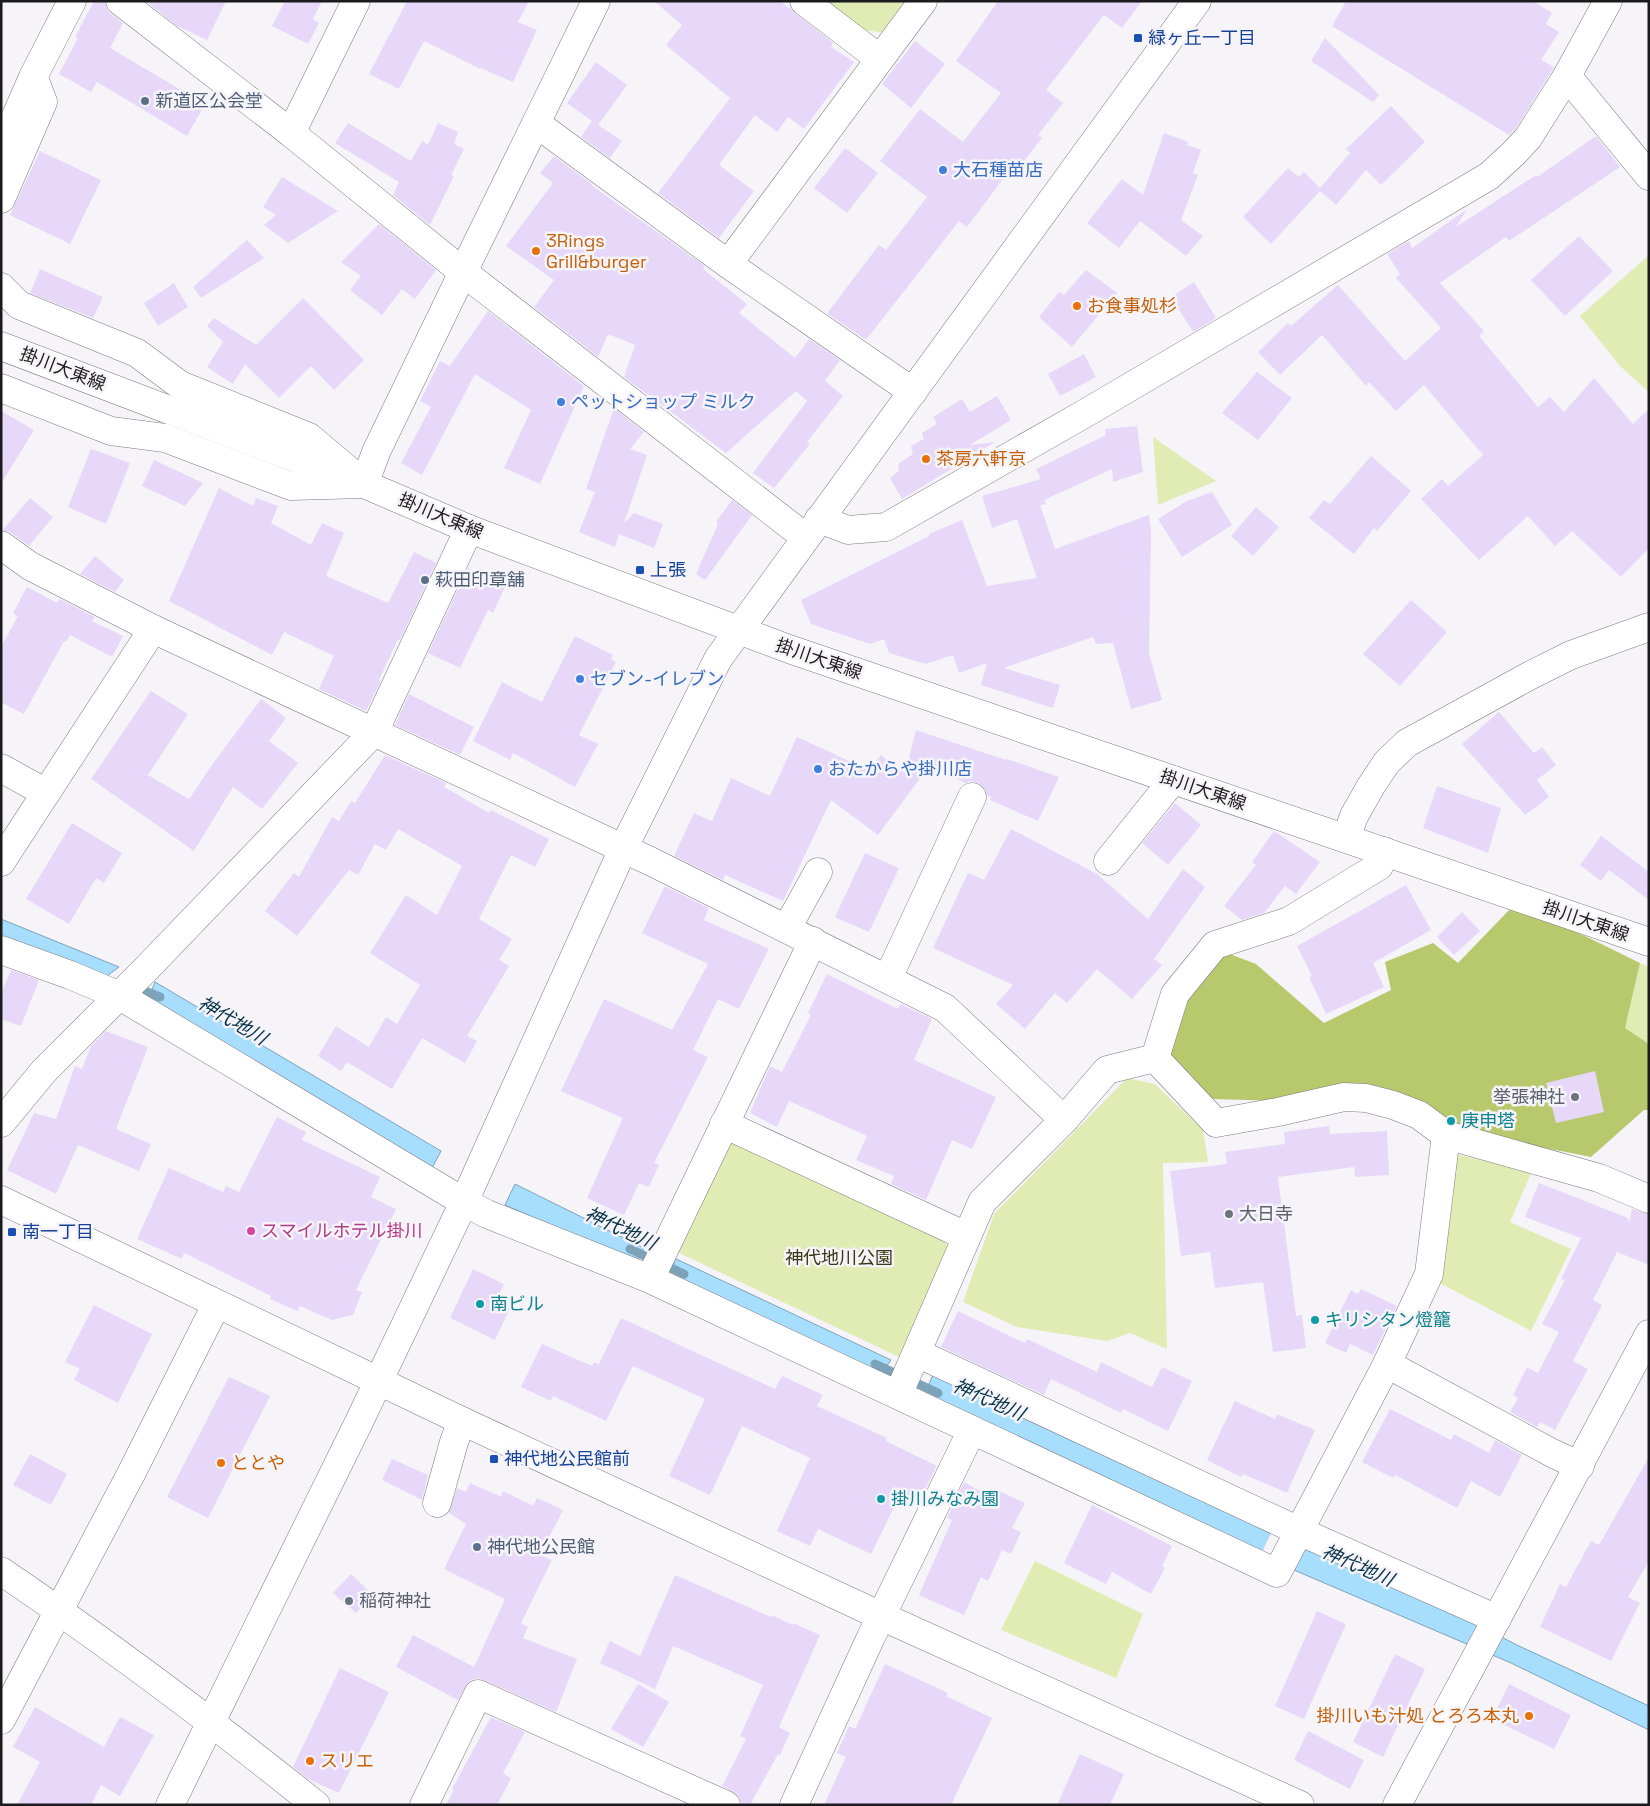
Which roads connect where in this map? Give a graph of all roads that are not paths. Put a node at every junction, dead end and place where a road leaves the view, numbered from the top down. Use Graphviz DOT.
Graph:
graph roads {
  1 [pos="72,1"];
  2 [pos="120,1"];
  3 [pos="356,1"];
  4 [pos="596,1"];
  5 [pos="804,1"];
  6 [pos="922,1"];
  7 [pos="1198,1"];
  8 [pos="1608,1"];
  9 [pos="880,59"];
  10 [pos="1567,76"];
  11 [pos="33,77"];
  12 [pos="536,124"];
  13 [pos="292,133"];
  14 [pos="1,150"];
  15 [pos="1649,176"];
  16 [pos="1,199"];
  17 [pos="728,264"];
  18 [pos="463,272"];
  19 [pos="1,287"];
  20 [pos="1,346"];
  21 [pos="1,388"];
  22 [pos="913,392"];
  23 [pos="364,484"];
  24 [pos="812,528"];
  25 [pos="469,529"];
  26 [pos="1,545"];
  27 [pos="1649,627"];
  28 [pos="153,628"];
  29 [pos="738,630"];
  30 [pos="374,732"];
  31 [pos="1,768"];
  32 [pos="1173,780"];
  33 [pos="46,793"];
  34 [pos="972,797"];
  35 [pos="1346,838"];
  36 [pos="623,849"];
  37 [pos="1384,851"];
  38 [pos="1108,860"];
  39 [pos="1,862"];
  40 [pos="818,872"];
  41 [pos="787,928"];
  42 [pos="813,941"];
  43 [pos="1649,942"];
  44 [pos="1,950"];
  45 [pos="888,978"];
  46 [pos="121,995"];
  47 [pos="1155,1058"];
  48 [pos="1064,1120"];
  49 [pos="1,1123"];
  50 [pos="724,1124"];
  51 [pos="1446,1135"];
  52 [pos="1649,1199"];
  53 [pos="1,1200"];
  54 [pos="464,1202"];
  55 [pos="966,1236"];
  56 [pos="650,1278"];
  57 [pos="216,1305"];
  58 [pos="1649,1334"];
  59 [pos="915,1358"];
  60 [pos="1386,1364"];
  61 [pos="378,1381"];
  62 [pos="900,1393"];
  63 [pos="462,1421"];
  64 [pos="972,1430"];
  65 [pos="1580,1466"];
  66 [pos="437,1503"];
  67 [pos="1298,1532"];
  68 [pos="1,1572"];
  69 [pos="59,1611"];
  70 [pos="881,1616"];
  71 [pos="1497,1619"];
  72 [pos="1,1720"];
  73 [pos="210,1721"];
  74 [pos="170,1805"];
  75 [pos="316,1805"];
  76 [pos="424,1805"];
  77 [pos="726,1805"];
  78 [pos="794,1805"];
  79 [pos="1300,1805"];
  80 [pos="1397,1805"];
  1 -- 11 [label="street"];
  2 -- 13 [label="street"];
  3 -- 13 [label="street"];
  4 -- 12 [label="street"];
  5 -- 9 [label="street"];
  6 -- 9 [label="street"];
  7 -- 22 [label="street"];
  8 -- 10 [label="street"];
  9 -- 17 [label="street"];
  10 -- 15 [label="street"];
  10 -- 24 [label="street"];
  11 -- 14 [label="street"];
  11 -- 16 [label="street"];
  12 -- 17 [label="street"];
  12 -- 18 [label="street"];
  13 -- 18 [label="street"];
  17 -- 22 [label="street"];
  18 -- 23 [label="street"];
  18 -- 24 [label="street"];
  19 -- 23 [label="street"];
  20 -- 23 [label="street, 掛川大東線"];
  21 -- 23 [label="street"];
  22 -- 24 [label="street"];
  23 -- 25 [label="street, 掛川大東線"];
  24 -- 29 [label="street"];
  25 -- 29 [label="street, 掛川大東線"];
  25 -- 30 [label="street"];
  26 -- 28 [label="street"];
  27 -- 35 [label="street"];
  28 -- 30 [label="street"];
  28 -- 33 [label="street"];
  29 -- 32 [label="street, 掛川大東線"];
  29 -- 36 [label="street"];
  30 -- 36 [label="street"];
  30 -- 46 [label="street"];
  31 -- 33 [label="street"];
  32 -- 35 [label="street, 掛川大東線"];
  32 -- 38 [label="street"];
  33 -- 39 [label="street"];
  34 -- 45 [label="street"];
  35 -- 37 [label="street, 掛川大東線"];
  36 -- 41 [label="street"];
  36 -- 54 [label="street"];
  37 -- 43 [label="street, 掛川大東線"];
  37 -- 47 [label="street"];
  40 -- 41 [label="street"];
  41 -- 42 [label="street"];
  42 -- 45 [label="street"];
  42 -- 50 [label="street"];
  44 -- 46 [label="street"];
  45 -- 48 [label="street"];
  46 -- 49 [label="street"];
  46 -- 54 [label="street"];
  47 -- 48 [label="street"];
  47 -- 51 [label="street"];
  48 -- 55 [label="street"];
  50 -- 55 [label="street"];
  50 -- 56 [label="street"];
  51 -- 52 [label="street"];
  51 -- 60 [label="street"];
  53 -- 57 [label="street"];
  54 -- 56 [label="street"];
  54 -- 61 [label="street"];
  55 -- 59 [label="street"];
  56 -- 62 [label="street"];
  57 -- 61 [label="street"];
  57 -- 69 [label="street"];
  58 -- 65 [label="street"];
  59 -- 62 [label="street"];
  59 -- 67 [label="street"];
  60 -- 65 [label="street"];
  60 -- 67 [label="street"];
  61 -- 63 [label="street"];
  61 -- 73 [label="street"];
  62 -- 64 [label="street"];
  63 -- 66 [label="street"];
  63 -- 70 [label="street"];
  64 -- 67 [label="street"];
  64 -- 70 [label="street"];
  65 -- 71 [label="street"];
  67 -- 71 [label="street"];
  68 -- 69 [label="street"];
  69 -- 72 [label="street"];
  69 -- 73 [label="street"];
  70 -- 78 [label="street"];
  70 -- 79 [label="street"];
  71 -- 80 [label="street"];
  73 -- 74 [label="street"];
  73 -- 75 [label="street"];
  76 -- 77 [label="street"];
}
